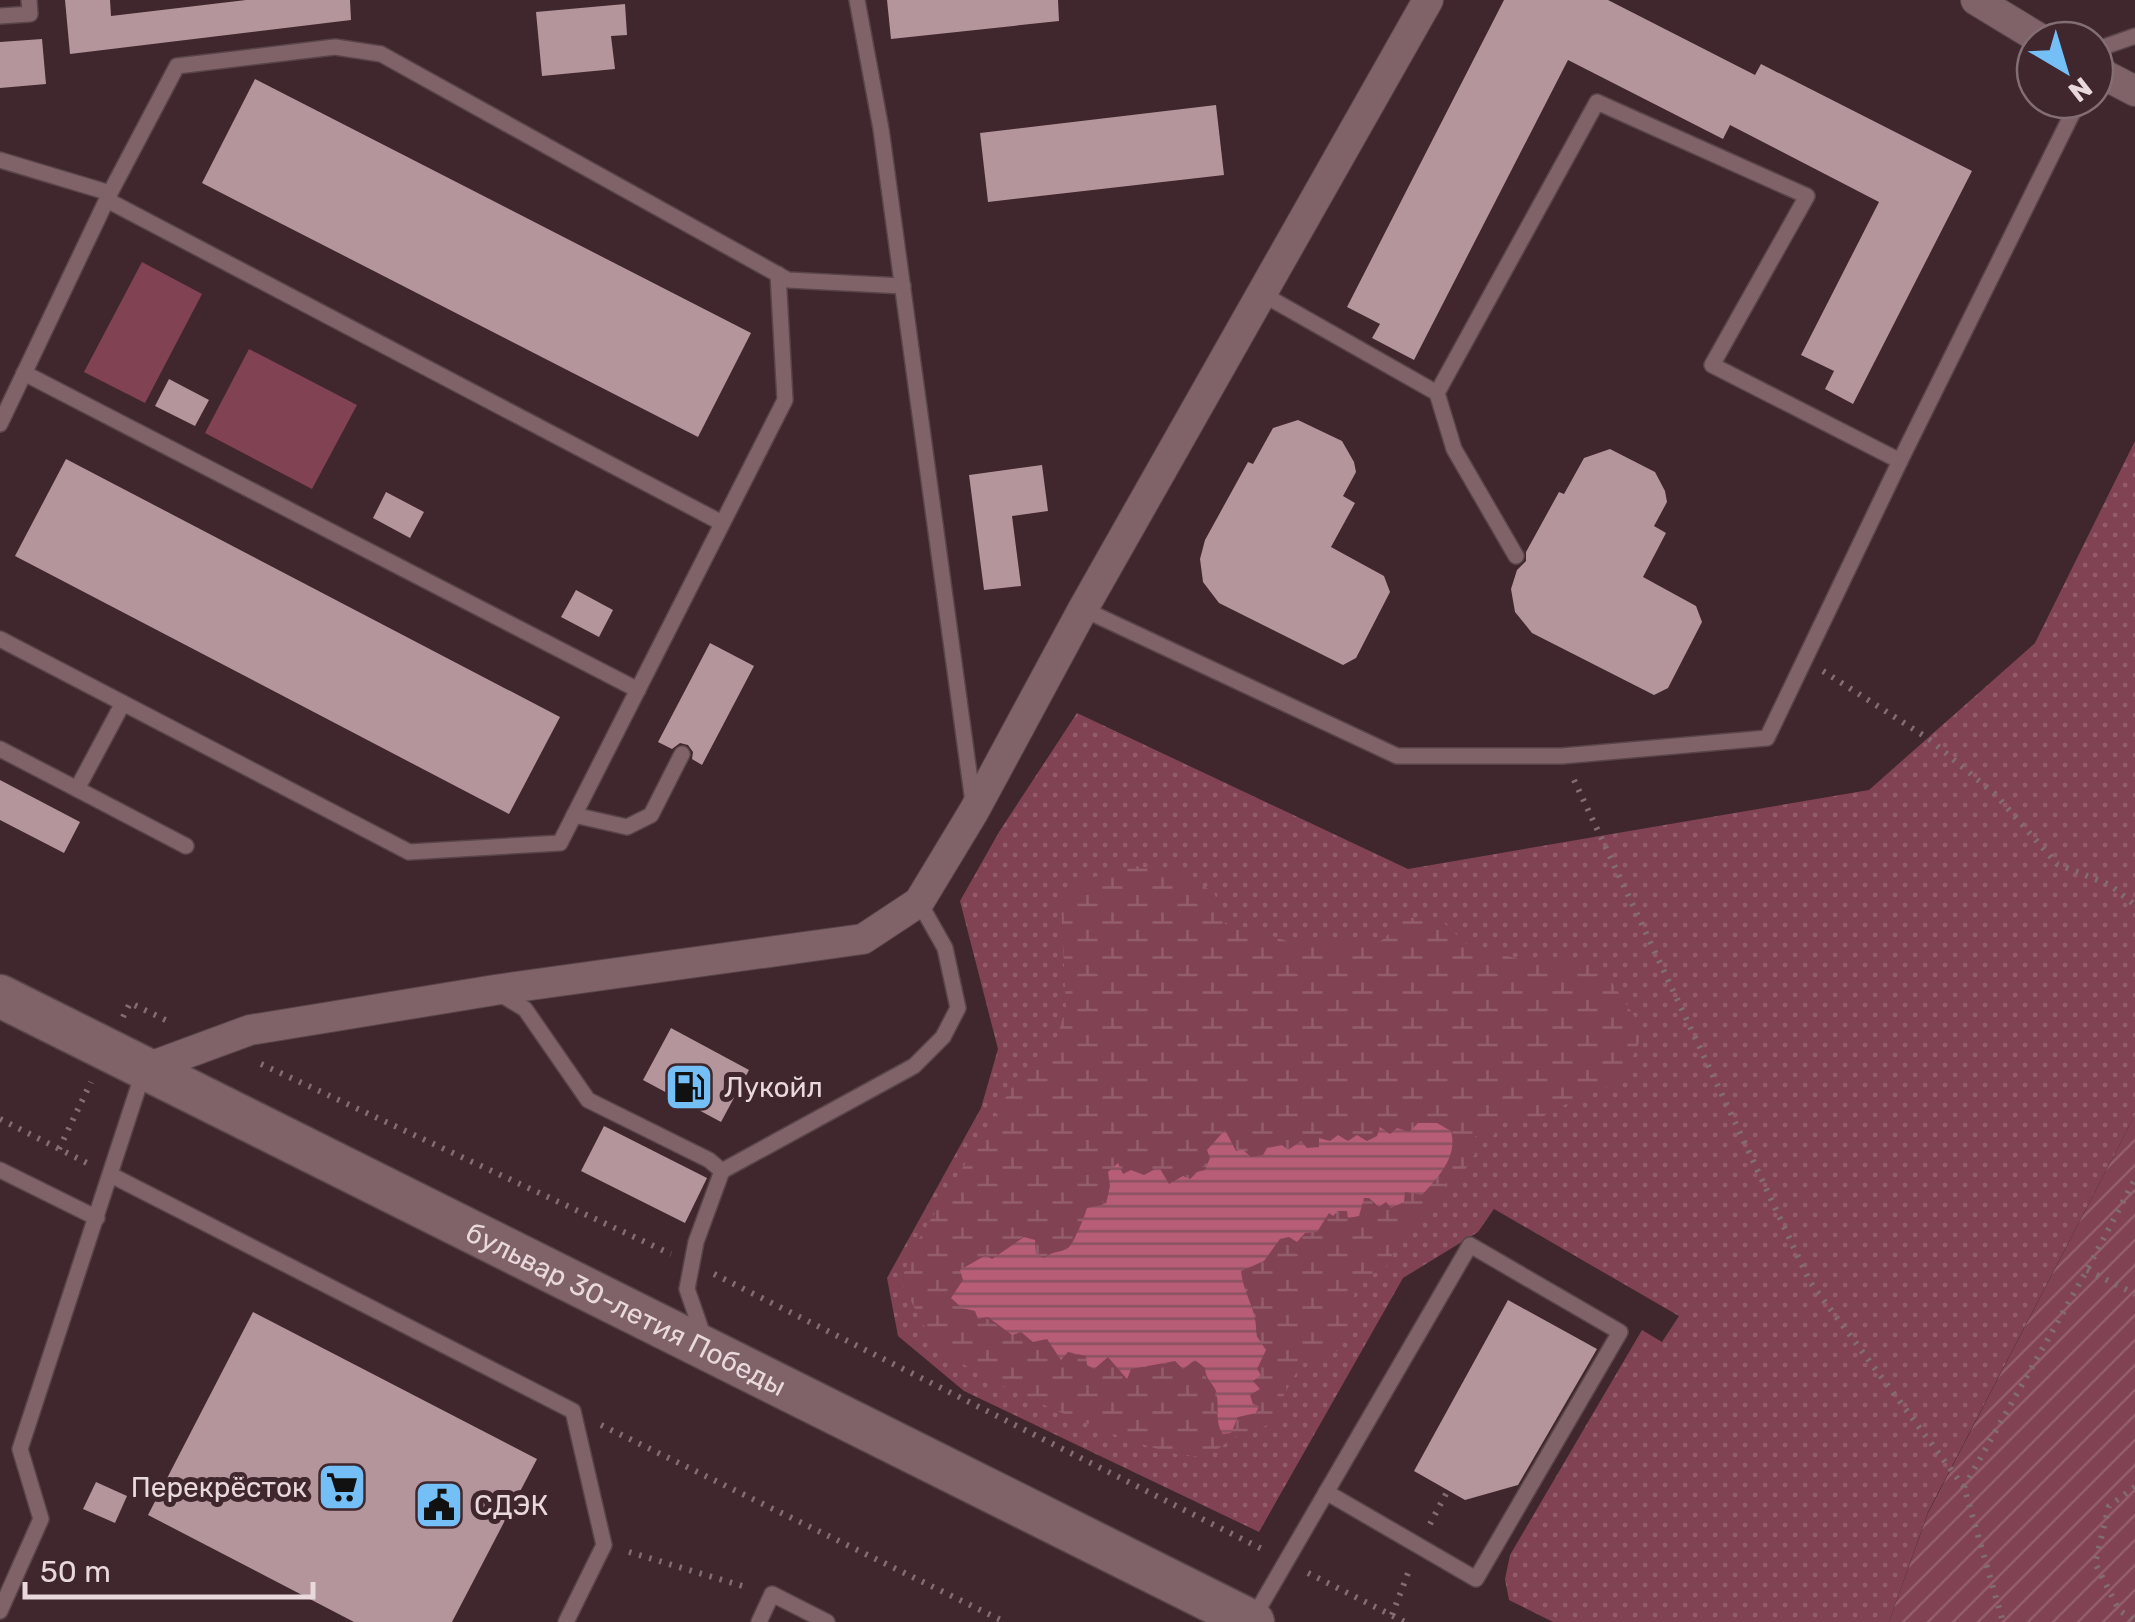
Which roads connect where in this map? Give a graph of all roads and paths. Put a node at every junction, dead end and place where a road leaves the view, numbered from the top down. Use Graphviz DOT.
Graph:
graph roads {
  1 [pos="29,0"];
  2 [pos="857,0"];
  3 [pos="1428,0"];
  4 [pos="1976,0"];
  5 [pos="0,16"];
  6 [pos="2015,24"];
  7 [pos="2069,120"];
  8 [pos="0,160"];
  9 [pos="109,196"];
  10 [pos="778,274"];
  11 [pos="903,286"];
  12 [pos="1264,295"];
  13 [pos="24,373"];
  14 [pos="1438,393"];
  15 [pos="0,424"];
  16 [pos="1900,462"];
  17 [pos="722,523"];
  18 [pos="1516,556"];
  19 [pos="1082,610"];
  20 [pos="0,640"];
  21 [pos="1805,660"];
  22 [pos="638,690"];
  23 [pos="123,704"];
  24 [pos="0,749"];
  25 [pos="682,754"];
  26 [pos="1562,756"];
  27 [pos="78,789"];
  28 [pos="974,811"];
  29 [pos="574,815"];
  30 [pos="186,846"];
  31 [pos="919,902"];
  32 [pos="2135,905"];
  33 [pos="494,990"];
  34 [pos="0,996"];
  35 [pos="144,1069"];
  36 [pos="0,1119"];
  37 [pos="0,1170"];
  38 [pos="722,1171"];
  39 [pos="111,1176"];
  40 [pos="2135,1180"];
  41 [pos="97,1218"];
  42 [pos="2088,1270"];
  43 [pos="2135,1294"];
  44 [pos="707,1347"];
  45 [pos="573,1411"];
  46 [pos="1964,1487"];
  47 [pos="2135,1487"];
  48 [pos="1326,1492"];
  49 [pos="604,1545"];
  50 [pos="772,1594"];
  51 [pos="0,1611"];
  52 [pos="2135,1621"];
  53 [pos="566,1622"];
  54 [pos="759,1622"];
  55 [pos="827,1622"];
  56 [pos="1005,1622"];
  57 [pos="1251,1622"];
  58 [pos="2003,1622"];
  1 -- 5 [label="lane"];
  2 -- 11 [label="lane"];
  3 -- 12 [label="street"];
  4 -- 6 [label="street"];
  7 -- 16 [label="lane"];
  8 -- 9 [label="lane"];
  9 -- 10 [label="lane"];
  9 -- 13 [label="lane"];
  9 -- 17 [label="lane"];
  10 -- 11 [label="lane"];
  10 -- 17 [label="lane"];
  11 -- 28 [label="lane"];
  12 -- 14 [label="lane"];
  12 -- 19 [label="street"];
  13 -- 15 [label="lane"];
  13 -- 22 [label="lane"];
  14 -- 16 [label="lane"];
  14 -- 18 [label="lane"];
  16 -- 21 [label="lane"];
  17 -- 22 [label="lane"];
  19 -- 26 [label="lane"];
  19 -- 28 [label="street"];
  20 -- 23 [label="lane"];
  21 -- 26 [label="lane"];
  21 -- 32 [label="path"];
  22 -- 29 [label="lane"];
  23 -- 27 [label="lane"];
  23 -- 29 [label="lane"];
  24 -- 27 [label="lane"];
  25 -- 29 [label="lane"];
  26 -- 46 [label="path"];
  27 -- 30 [label="lane"];
  28 -- 31 [label="street"];
  31 -- 33 [label="street"];
  31 -- 38 [label="lane"];
  33 -- 35 [label="street"];
  33 -- 38 [label="lane"];
  34 -- 35 [label="main road, бульвар 30-летия Победы"];
  35 -- 39 [label="lane"];
  35 -- 44 [label="main road, бульвар 30-летия Победы"];
  36 -- 39 [label="path"];
  37 -- 41 [label="lane"];
  38 -- 44 [label="lane"];
  39 -- 41 [label="lane"];
  39 -- 45 [label="lane"];
  40 -- 42 [label="path"];
  41 -- 51 [label="lane"];
  42 -- 43 [label="path"];
  42 -- 46 [label="path"];
  44 -- 57 [label="main road, бульвар 30-летия Победы"];
  45 -- 49 [label="lane"];
  45 -- 56 [label="path"];
  46 -- 58 [label="path"];
  47 -- 52 [label="path"];
  48 -- 48 [label="lane"];
  48 -- 57 [label="lane"];
  49 -- 50 [label="path"];
  49 -- 53 [label="lane"];
  50 -- 54 [label="lane"];
  50 -- 55 [label="lane"];
}
